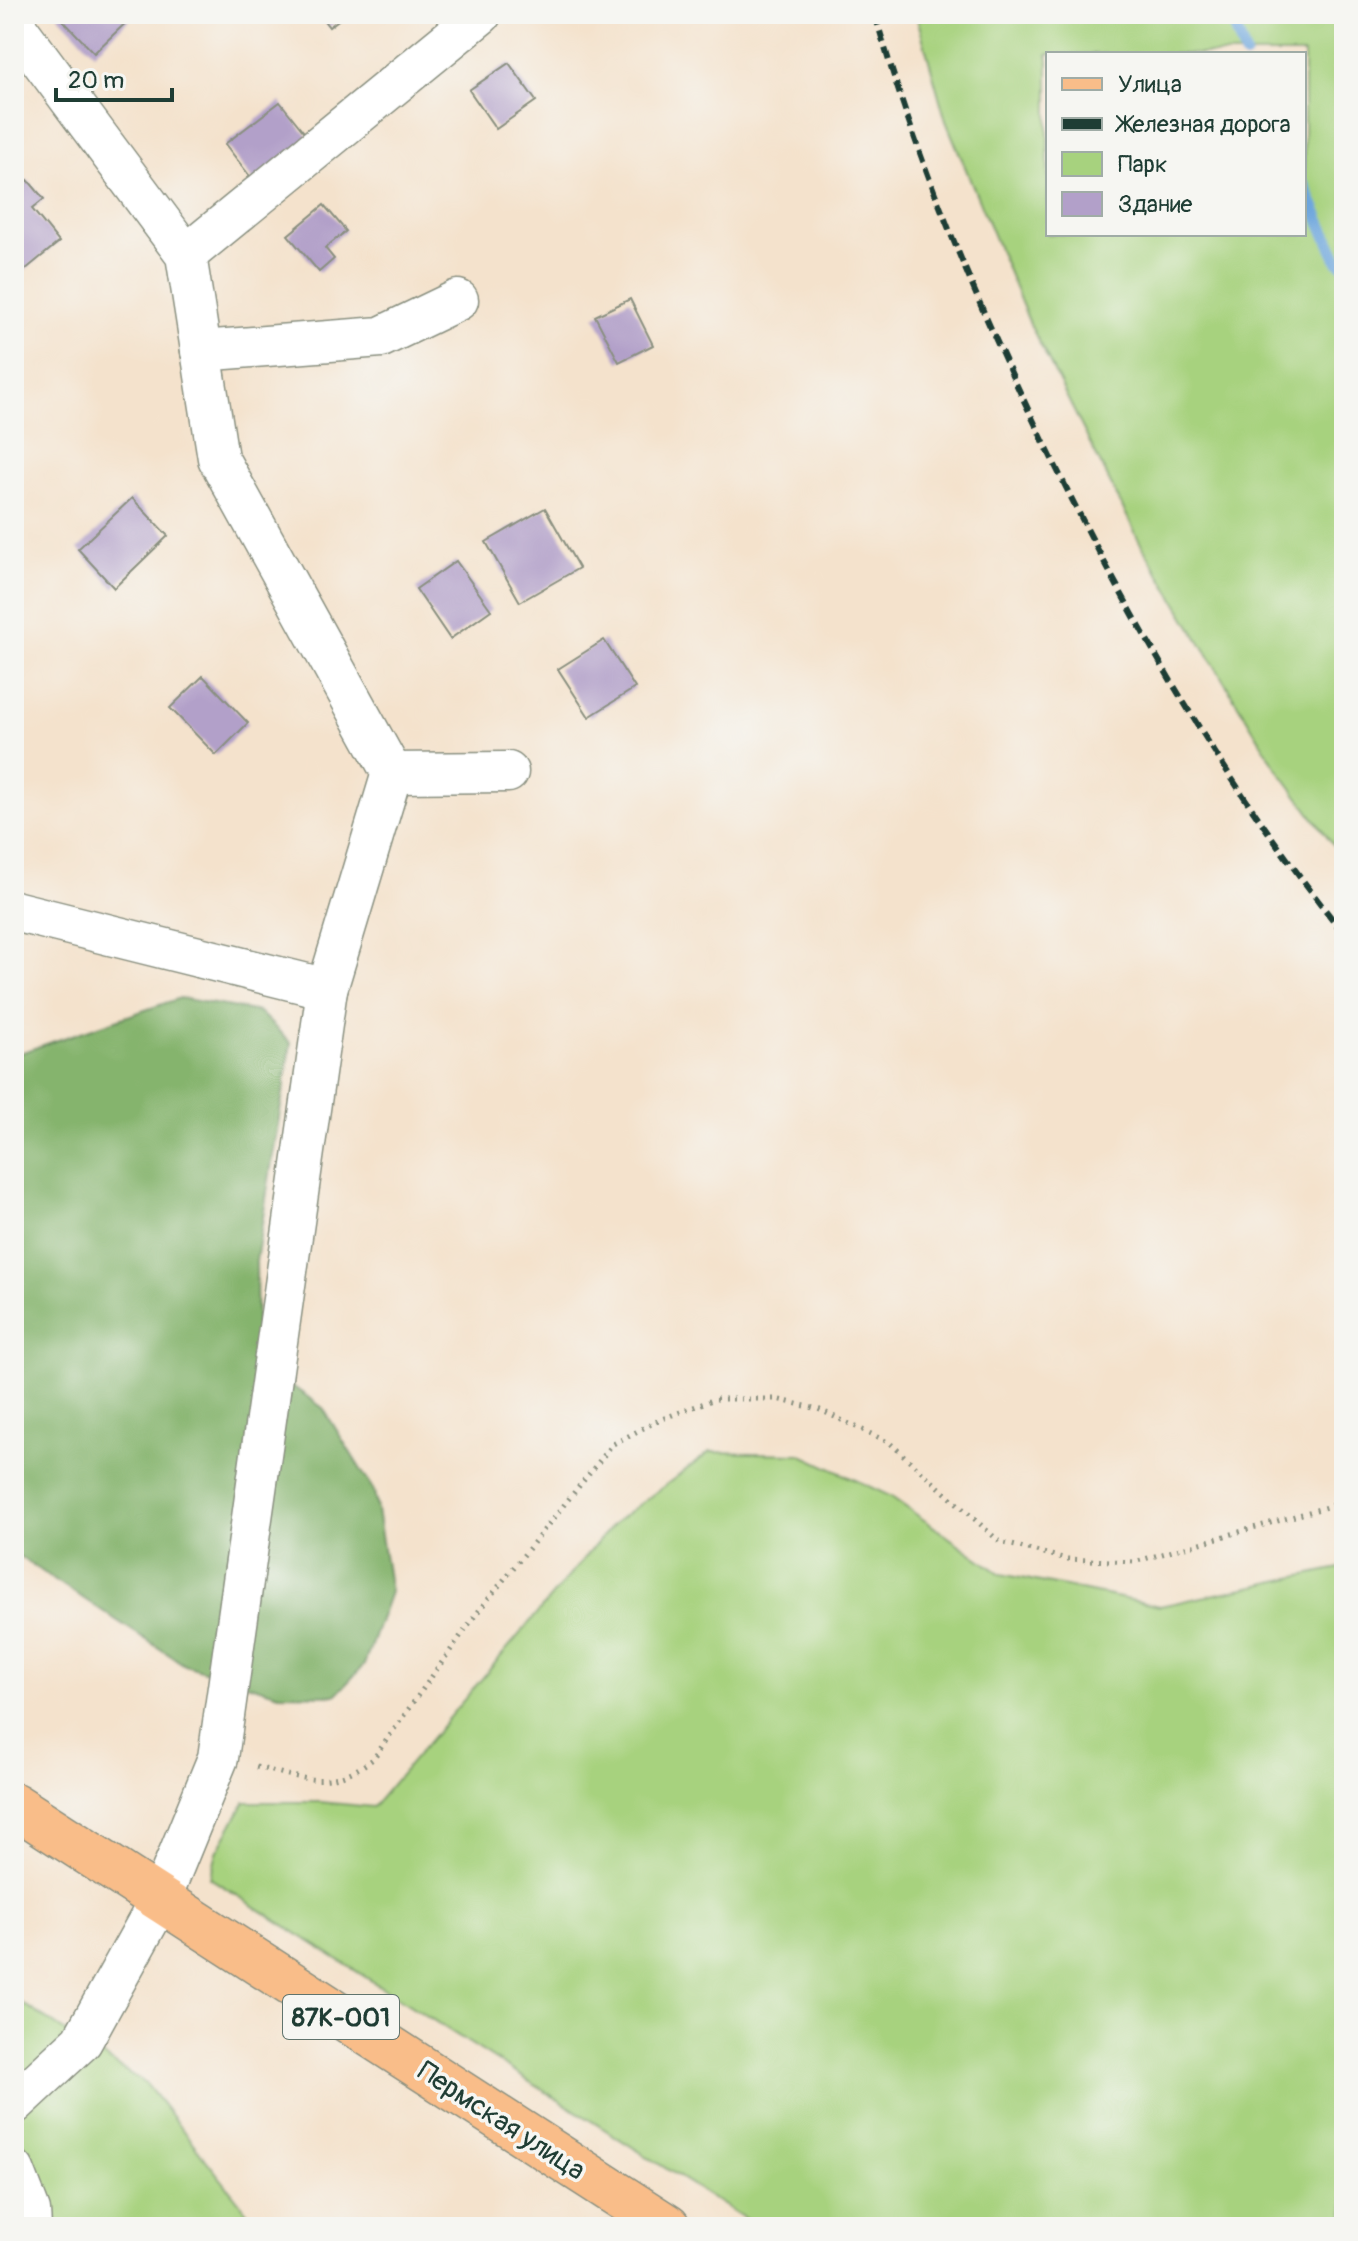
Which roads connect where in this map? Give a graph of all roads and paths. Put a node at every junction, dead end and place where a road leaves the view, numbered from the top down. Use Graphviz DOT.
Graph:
graph roads {
  1 [pos="481,14"];
  2 [pos="14,24"];
  3 [pos="186,255"];
  4 [pos="458,300"];
  5 [pos="201,351"];
  6 [pos="508,772"];
  7 [pos="392,773"];
  8 [pos="14,911"];
  9 [pos="327,989"];
  10 [pos="1344,1502"];
  11 [pos="218,1758"];
  12 [pos="14,1805"];
  13 [pos="160,1900"];
  14 [pos="14,2104"];
  15 [pos="14,2170"];
  16 [pos="31,2227"];
  17 [pos="668,2227"];
  1 -- 3 [label="street"];
  2 -- 3 [label="street"];
  3 -- 5 [label="street"];
  4 -- 5 [label="street"];
  5 -- 7 [label="street"];
  6 -- 7 [label="street"];
  7 -- 9 [label="street"];
  8 -- 9 [label="street"];
  9 -- 11 [label="street"];
  10 -- 11 [label="path"];
  11 -- 13 [label="street"];
  12 -- 13 [label="main road, Пермская улица / 87К-001"];
  13 -- 14 [label="street"];
  13 -- 17 [label="main road, Пермская улица / 87К-001"];
  15 -- 16 [label="street"];
}
